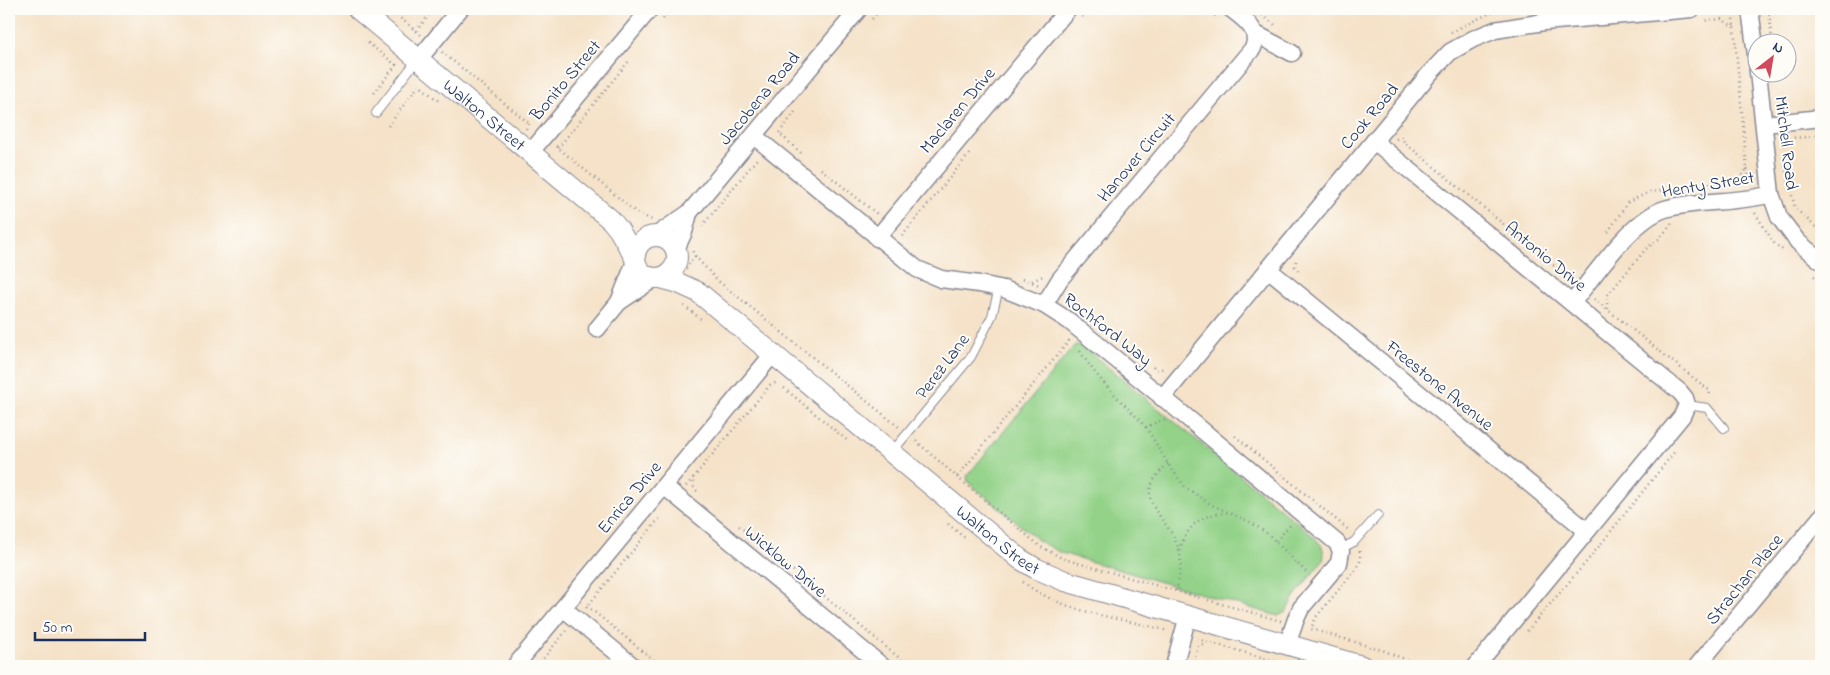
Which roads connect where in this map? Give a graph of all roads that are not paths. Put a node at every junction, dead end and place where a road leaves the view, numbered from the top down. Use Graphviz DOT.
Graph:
graph roads {
  1 [pos="358,9"];
  2 [pos="460,9"];
  3 [pos="650,9"];
  4 [pos="859,9"];
  5 [pos="1068,9"];
  6 [pos="1750,9"];
  7 [pos="1226,14"];
  8 [pos="1697,15"];
  9 [pos="1544,16"];
  10 [pos="1753,32"];
  11 [pos="1256,34"];
  12 [pos="1292,54"];
  13 [pos="419,59"];
  14 [pos="1761,82"];
  15 [pos="376,113"];
  16 [pos="1821,118"];
  17 [pos="1771,123"];
  18 [pos="754,136"];
  19 [pos="1381,146"];
  20 [pos="530,153"];
  21 [pos="1771,194"];
  22 [pos="689,213"];
  23 [pos="611,220"];
  24 [pos="653,231"];
  25 [pos="877,238"];
  26 [pos="676,252"];
  27 [pos="635,259"];
  28 [pos="1816,267"];
  29 [pos="1268,269"];
  30 [pos="658,278"];
  31 [pos="999,288"];
  32 [pos="698,292"];
  33 [pos="620,302"];
  34 [pos="1572,303"];
  35 [pos="1044,305"];
  36 [pos="597,328"];
  37 [pos="773,354"];
  38 [pos="1162,398"];
  39 [pos="1688,405"];
  40 [pos="1724,428"];
  41 [pos="892,452"];
  42 [pos="664,486"];
  43 [pos="1378,516"];
  44 [pos="1821,517"];
  45 [pos="1587,532"];
  46 [pos="1340,549"];
  47 [pos="563,608"];
  48 [pos="1179,613"];
  49 [pos="1287,645"];
  50 [pos="1472,663"];
  51 [pos="515,666"];
  52 [pos="633,666"];
  53 [pos="882,666"];
  54 [pos="1174,666"];
  55 [pos="1362,666"];
  56 [pos="1697,666"];
  1 -- 13 [label="street, Walton Street"];
  2 -- 13 [label="street"];
  3 -- 20 [label="street, Bonito Street"];
  4 -- 18 [label="street, Jacobena Road"];
  5 -- 25 [label="street, Maclaren Drive"];
  6 -- 10 [label="street, Mitchell Road"];
  7 -- 11 [label="street"];
  8 -- 9 [label="street, Cook Road"];
  9 -- 19 [label="street, Cook Road"];
  11 -- 12 [label="street"];
  11 -- 35 [label="street, Hanover Circuit"];
  13 -- 15 [label="lane"];
  13 -- 20 [label="street, Walton Street"];
  14 -- 17 [label="street, Mitchell Road"];
  16 -- 17 [label="street"];
  17 -- 21 [label="street, Mitchell Road"];
  18 -- 22 [label="street, Jacobena Road"];
  18 -- 25 [label="street, Rochford Way"];
  19 -- 29 [label="street, Cook Road"];
  19 -- 34 [label="street, Antonio Drive"];
  20 -- 23 [label="street, Walton Street"];
  21 -- 28 [label="street, Mitchell Road"];
  21 -- 34 [label="street, Henty Street"];
  22 -- 24 [label="street, Jacobena Road"];
  22 -- 26 [label="street, Jacobena Road"];
  23 -- 24 [label="street, Walton Street"];
  23 -- 27 [label="street, Walton Street"];
  24 -- 26 [label="street"];
  24 -- 27 [label="street"];
  25 -- 31 [label="street, Rochford Way"];
  26 -- 30 [label="street"];
  26 -- 32 [label="street, Walton Street"];
  27 -- 30 [label="street"];
  27 -- 33 [label="street"];
  29 -- 38 [label="street, Cook Road"];
  29 -- 45 [label="street, Freestone Avenue"];
  30 -- 32 [label="street, Walton Street"];
  30 -- 33 [label="street"];
  31 -- 35 [label="street, Rochford Way"];
  31 -- 41 [label="lane, Perez Lane"];
  32 -- 37 [label="street, Walton Street"];
  33 -- 36 [label="street"];
  34 -- 39 [label="street, Antonio Drive"];
  35 -- 38 [label="street, Rochford Way"];
  37 -- 41 [label="street, Walton Street"];
  37 -- 42 [label="street, Enrica Drive"];
  38 -- 46 [label="street, Rochford Way"];
  39 -- 40 [label="lane"];
  39 -- 45 [label="street"];
  41 -- 48 [label="street, Walton Street"];
  42 -- 47 [label="street, Enrica Drive"];
  42 -- 53 [label="street, Wicklow Drive"];
  43 -- 46 [label="lane"];
  44 -- 56 [label="street, Strachan Place"];
  45 -- 50 [label="street"];
  46 -- 49 [label="street"];
  47 -- 51 [label="street, Enrica Drive"];
  47 -- 52 [label="street"];
  48 -- 49 [label="street, Walton Street"];
  48 -- 54 [label="street"];
  49 -- 55 [label="street, Walton Street"];
}
